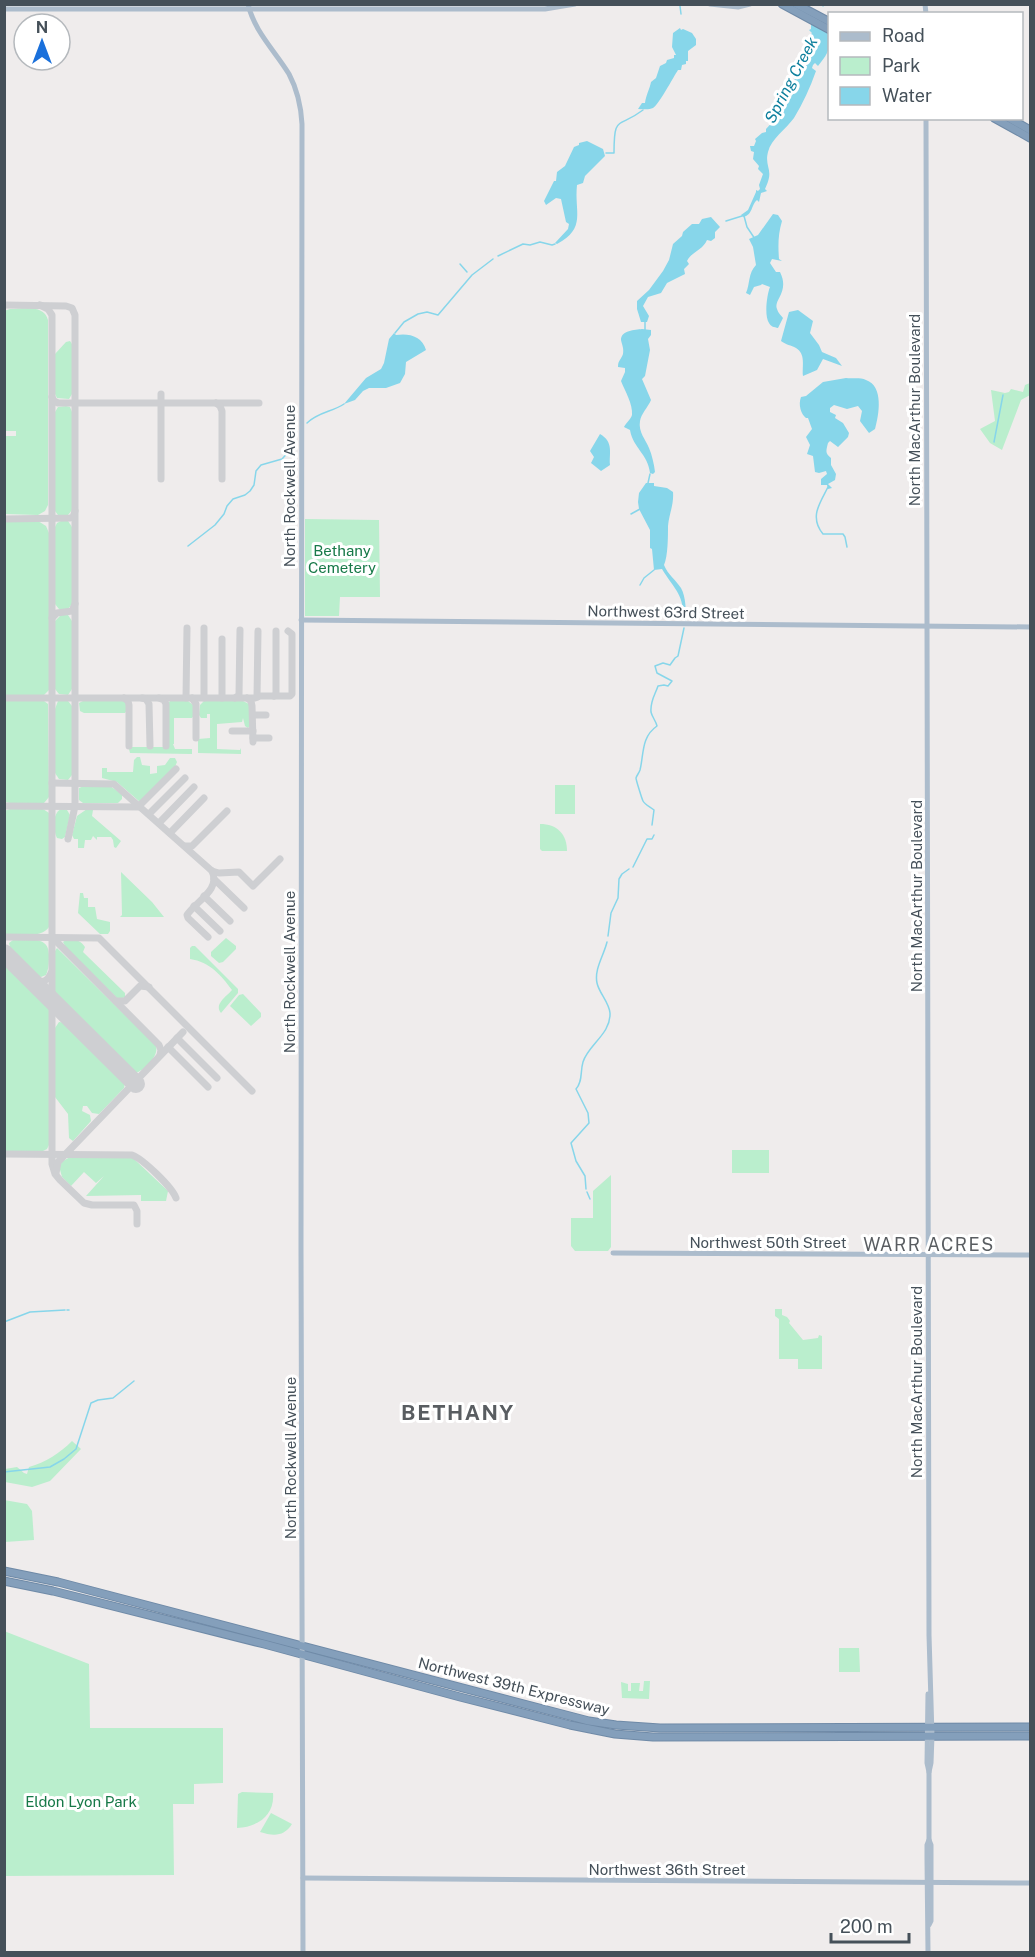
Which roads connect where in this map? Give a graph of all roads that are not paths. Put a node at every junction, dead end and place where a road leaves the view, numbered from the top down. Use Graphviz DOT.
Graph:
graph roads {
  1 [pos="575,4"];
  2 [pos="710,4"];
  3 [pos="750,4"];
  4 [pos="782,4"];
  5 [pos="796,4"];
  6 [pos="249,7"];
  7 [pos="4,9"];
  8 [pos="828,21"];
  9 [pos="828,29"];
  10 [pos="926,120"];
  11 [pos="1006,121"];
  12 [pos="1030,130"];
  13 [pos="1030,138"];
  14 [pos="301,620"];
  15 [pos="927,627"];
  16 [pos="1030,627"];
  17 [pos="613,1253"];
  18 [pos="928,1255"];
  19 [pos="1030,1255"];
  20 [pos="4,1571"];
  21 [pos="4,1581"];
  22 [pos="103,1594"];
  23 [pos="137,1602"];
  24 [pos="101,1603"];
  25 [pos="134,1612"];
  26 [pos="302,1650"];
  27 [pos="789,1727"];
  28 [pos="929,1727"];
  29 [pos="1030,1727"];
  30 [pos="704,1728"];
  31 [pos="746,1728"];
  32 [pos="746,1736"];
  33 [pos="789,1736"];
  34 [pos="929,1736"];
  35 [pos="1030,1736"];
  36 [pos="701,1737"];
  37 [pos="303,1878"];
  38 [pos="929,1883"];
  39 [pos="1030,1883"];
  40 [pos="303,1953"];
  41 [pos="928,1953"];
  1 -- 6 [label="main road"];
  2 -- 3 [label="main road"];
  4 -- 9 [label="highway"];
  5 -- 8 [label="highway"];
  6 -- 7 [label="main road"];
  6 -- 14 [label="main road, North Rockwell Avenue"];
  10 -- 15 [label="main road, North MacArthur Boulevard"];
  11 -- 12 [label="highway"];
  11 -- 13 [label="highway"];
  14 -- 15 [label="main road, Northwest 63rd Street"];
  14 -- 26 [label="main road, North Rockwell Avenue"];
  15 -- 16 [label="main road, Northwest 63rd Street"];
  15 -- 18 [label="main road, North MacArthur Boulevard"];
  17 -- 18 [label="main road, Northwest 50th Street"];
  18 -- 19 [label="main road, Northwest 50th Street"];
  18 -- 28 [label="main road, North MacArthur Boulevard"];
  20 -- 22 [label="highway, Northwest 39th Expressway"];
  21 -- 24 [label="highway, Northwest 39th Expressway"];
  22 -- 23 [label="highway, Northwest 39th Expressway"];
  22 -- 24 [label="highway"];
  23 -- 25 [label="highway"];
  23 -- 26 [label="highway, Northwest 39th Expressway"];
  24 -- 25 [label="highway, Northwest 39th Expressway"];
  25 -- 26 [label="highway, Northwest 39th Expressway"];
  26 -- 30 [label="highway, Northwest 39th Expressway"];
  26 -- 36 [label="highway, Northwest 39th Expressway"];
  26 -- 37 [label="main road, North Rockwell Avenue"];
  27 -- 28 [label="highway, Northwest 39th Expressway"];
  27 -- 31 [label="highway, Northwest 39th Expressway"];
  27 -- 33 [label="highway"];
  28 -- 29 [label="highway, Northwest 39th Expressway"];
  28 -- 34 [label="main road, North MacArthur Boulevard"];
  30 -- 31 [label="highway, Northwest 39th Expressway"];
  30 -- 36 [label="highway"];
  31 -- 32 [label="highway"];
  32 -- 33 [label="highway, Northwest 39th Expressway"];
  32 -- 36 [label="highway, Northwest 39th Expressway"];
  33 -- 34 [label="highway, Northwest 39th Expressway"];
  34 -- 35 [label="highway, Northwest 39th Expressway"];
  34 -- 38 [label="main road, North MacArthur Boulevard"];
  37 -- 38 [label="main road, Northwest 36th Street"];
  37 -- 40 [label="main road, North Rockwell Avenue"];
  38 -- 39 [label="main road, Northwest 36th Street"];
  38 -- 41 [label="main road, North MacArthur Boulevard"];
}
